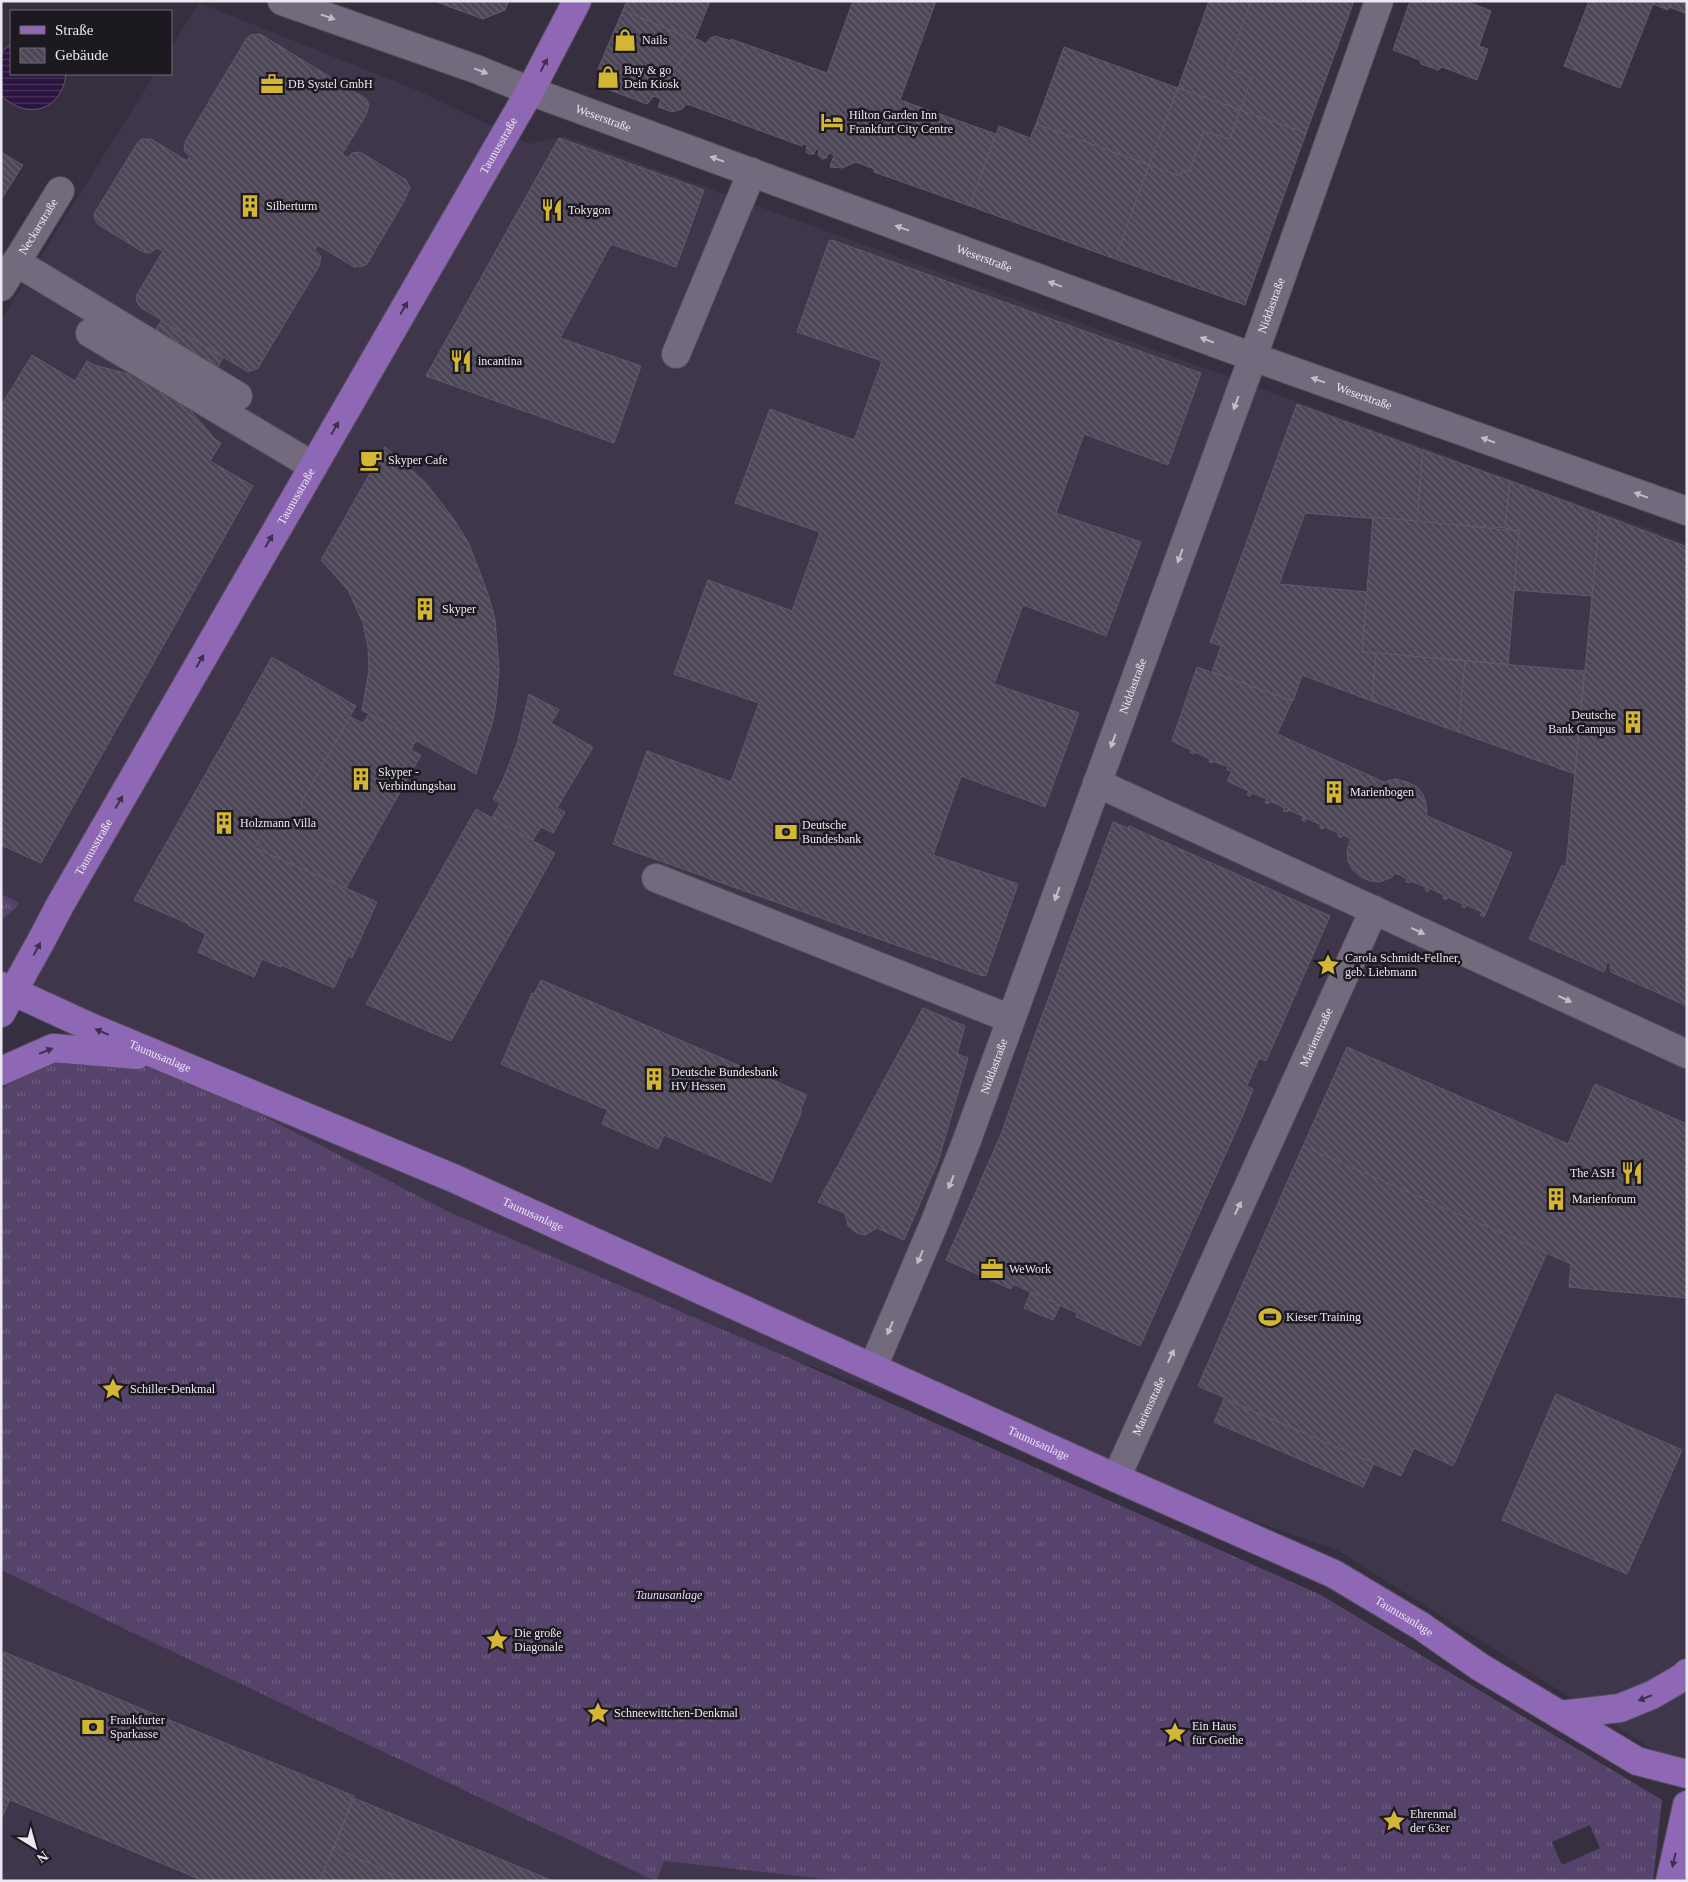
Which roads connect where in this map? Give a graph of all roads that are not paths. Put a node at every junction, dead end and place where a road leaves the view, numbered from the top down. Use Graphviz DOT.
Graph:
graph roads {
  1 [pos="282,1"];
  2 [pos="576,1"];
  3 [pos="1379,1"];
  4 [pos="530,91"];
  5 [pos="752,172"];
  6 [pos="60,191"];
  7 [pos="16,262"];
  8 [pos="1,287"];
  9 [pos="90,334"];
  10 [pos="676,354"];
  11 [pos="1253,357"];
  12 [pos="238,396"];
  13 [pos="313,466"];
  14 [pos="1687,511"];
  15 [pos="1097,783"];
  16 [pos="656,878"];
  17 [pos="1374,910"];
  18 [pos="5,997"];
  19 [pos="1011,1019"];
  20 [pos="1687,1054"];
  21 [pos="163,1058"];
  22 [pos="1,1071"];
  23 [pos="873,1367"];
  24 [pos="1116,1478"];
  25 [pos="1687,1673"];
  26 [pos="1560,1715"];
  27 [pos="1687,1774"];
  28 [pos="1687,1805"];
  29 [pos="1670,1881"];
  1 -- 4 [label="street, Weserstraße, one-way"];
  4 -- 2 [label="main road, Taunusstraße, one-way"];
  3 -- 11 [label="street, Niddastraße"];
  5 -- 4 [label="street, Weserstraße, one-way"];
  13 -- 4 [label="main road, Taunusstraße, one-way"];
  5 -- 10 [label="street"];
  11 -- 5 [label="street, Weserstraße, one-way"];
  6 -- 7 [label="street, Neckarstraße"];
  7 -- 8 [label="street, Neckarstraße"];
  7 -- 12 [label="street"];
  9 -- 13 [label="street"];
  14 -- 11 [label="street, Weserstraße, one-way"];
  11 -- 15 [label="street, Niddastraße, one-way"];
  18 -- 13 [label="main road, Taunusstraße, one-way"];
  15 -- 17 [label="street"];
  15 -- 19 [label="street, Niddastraße, one-way"];
  16 -- 19 [label="street"];
  17 -- 20 [label="street, one-way"];
  24 -- 17 [label="street, Marienstraße, one-way"];
  21 -- 18 [label="main road, Taunusanlage, one-way"];
  19 -- 23 [label="street, Niddastraße, one-way"];
  22 -- 21 [label="main road, one-way"];
  21 -- 23 [label="main road, Taunusanlage"];
  23 -- 24 [label="main road, Taunusanlage"];
  24 -- 26 [label="main road, Taunusanlage"];
  25 -- 26 [label="main road, one-way"];
  26 -- 27 [label="main road, Taunusanlage"];
  28 -- 29 [label="main road, one-way"];
}
